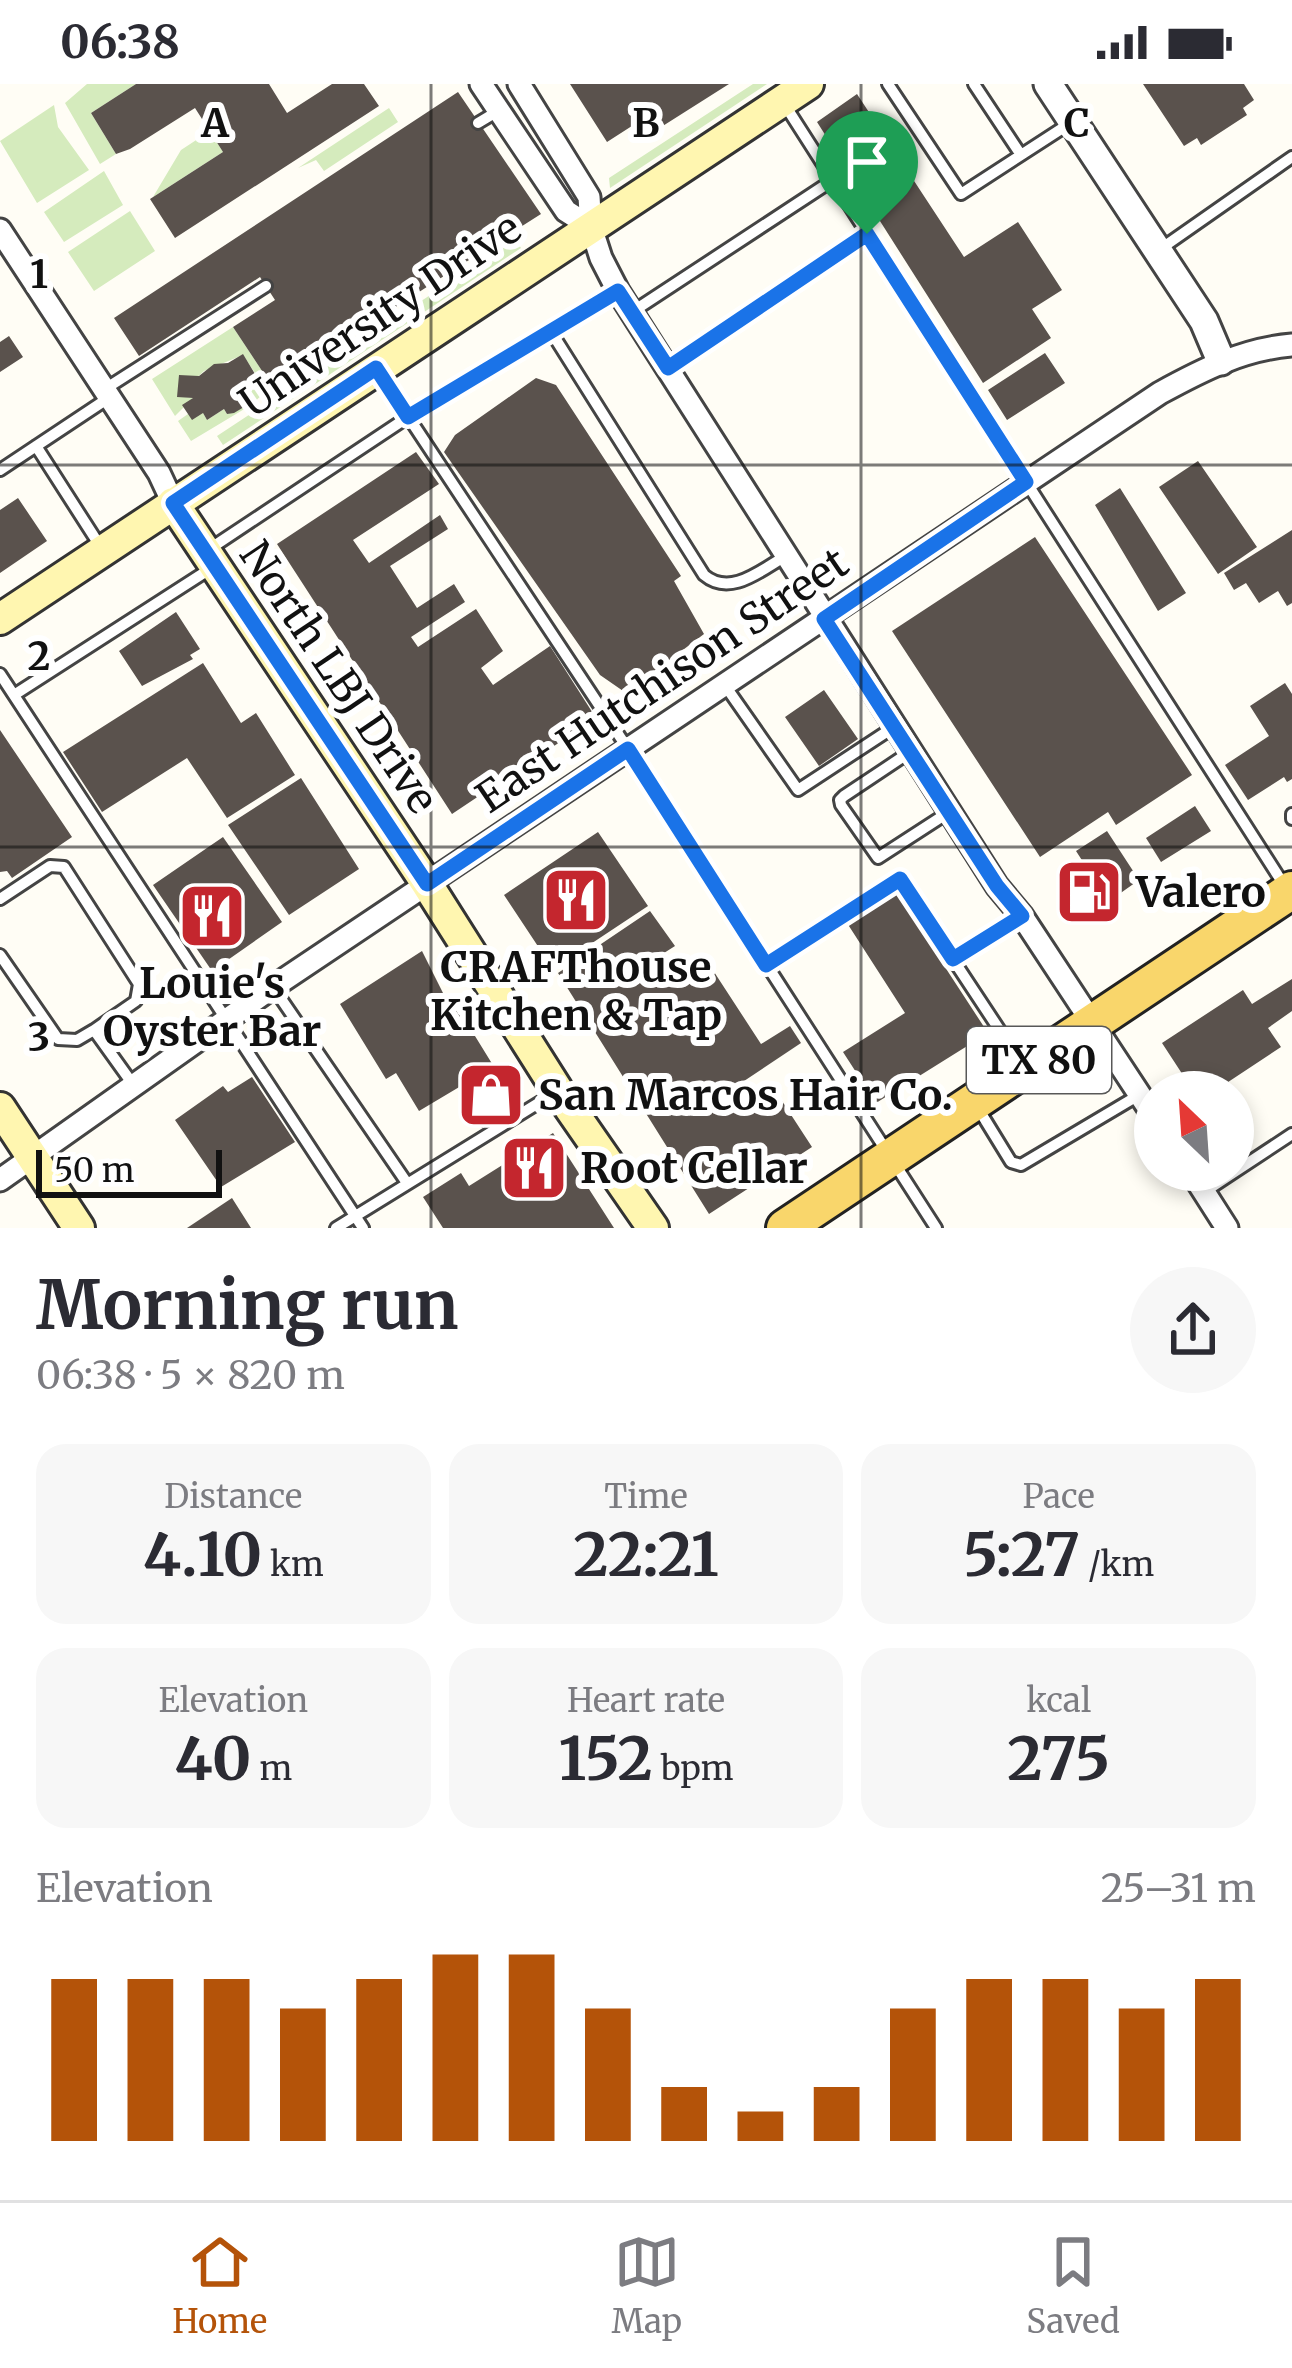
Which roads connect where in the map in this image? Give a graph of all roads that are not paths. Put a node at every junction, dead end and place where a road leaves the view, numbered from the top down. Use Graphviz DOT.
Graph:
graph roads {
  1 [pos="481,84"];
  2 [pos="519,84"];
  3 [pos="888,84"];
  4 [pos="974,84"];
  5 [pos="795,93"];
  6 [pos="1061,99"];
  7 [pos="498,111"];
  8 [pos="478,124"];
  9 [pos="1021,155"];
  10 [pos="1292,157"];
  11 [pos="833,180"];
  12 [pos="591,227"];
  13 [pos="0,230"];
  14 [pos="867,234"];
  15 [pos="1156,252"];
  16 [pos="266,286"];
  17 [pos="618,291"];
  18 [pos="632,311"];
  19 [pos="550,330"];
  20 [pos="1292,345"];
  21 [pos="1221,362"];
  22 [pos="376,368"];
  23 [pos="668,368"];
  24 [pos="107,393"];
  25 [pos="408,417"];
  26 [pos="36,446"];
  27 [pos="0,470"];
  28 [pos="1026,482"];
  29 [pos="173,503"];
  30 [pos="103,550"];
  31 [pos="784,557"];
  32 [pos="210,559"];
  33 [pos="0,619"];
  34 [pos="824,619"];
  35 [pos="0,674"];
  36 [pos="724,684"];
  37 [pos="14,695"];
  38 [pos="894,727"];
  39 [pos="628,749"];
  40 [pos="910,752"];
  41 [pos="949,812"];
  42 [pos="427,884"];
  43 [pos="1291,893"];
  44 [pos="0,899"];
  45 [pos="1022,916"];
  46 [pos="0,955"];
  47 [pos="953,959"];
  48 [pos="766,965"];
  49 [pos="273,988"];
  50 [pos="226,1019"];
  51 [pos="1093,1022"];
  52 [pos="94,1030"];
  53 [pos="1025,1069"];
  54 [pos="132,1083"];
  55 [pos="1134,1086"];
  56 [pos="558,1091"];
  57 [pos="1134,1097"];
  58 [pos="974,1102"];
  59 [pos="0,1108"];
  60 [pos="1292,1134"];
  61 [pos="32,1155"];
  62 [pos="890,1159"];
  63 [pos="0,1180"];
  64 [pos="407,1183"];
  65 [pos="1204,1192"];
  66 [pos="355,1216"];
  67 [pos="79,1228"];
  68 [pos="336,1228"];
  69 [pos="363,1228"];
  70 [pos="653,1228"];
  71 [pos="785,1228"];
  72 [pos="936,1228"];
  73 [pos="1227,1228"];
  1 -- 7 [label="street"];
  2 -- 12 [label="street"];
  3 -- 9 [label="lane"];
  4 -- 9 [label="lane"];
  5 -- 11 [label="lane"];
  5 -- 12 [label="main road, University Drive"];
  6 -- 9 [label="lane"];
  6 -- 15 [label="street"];
  7 -- 8 [label="lane"];
  7 -- 12 [label="street"];
  10 -- 15 [label="lane"];
  11 -- 14 [label="lane"];
  11 -- 18 [label="lane"];
  12 -- 17 [label="street"];
  12 -- 22 [label="main road, University Drive"];
  13 -- 24 [label="street, North LBJ Drive"];
  14 -- 23 [label="lane"];
  14 -- 28 [label="lane"];
  15 -- 21 [label="street"];
  16 -- 24 [label="lane"];
  17 -- 18 [label="street"];
  17 -- 19 [label="lane"];
  18 -- 23 [label="street"];
  19 -- 25 [label="lane"];
  19 -- 31 [label="lane"];
  20 -- 21 [label="street, East Hutchison Street"];
  21 -- 28 [label="street, East Hutchison Street"];
  22 -- 25 [label="lane"];
  22 -- 29 [label="main road, University Drive"];
  23 -- 31 [label="street"];
  24 -- 26 [label="lane"];
  24 -- 29 [label="street, North LBJ Drive"];
  25 -- 32 [label="lane"];
  25 -- 39 [label="lane"];
  26 -- 27 [label="lane"];
  26 -- 30 [label="lane"];
  28 -- 34 [label="street, East Hutchison Street"];
  28 -- 43 [label="lane"];
  29 -- 30 [label="main road, University Drive"];
  29 -- 32 [label="main road, North LBJ Drive"];
  30 -- 33 [label="main road, University Drive"];
  31 -- 34 [label="street"];
  32 -- 37 [label="lane"];
  32 -- 42 [label="main road, North LBJ Drive"];
  34 -- 36 [label="street, East Hutchison Street"];
  34 -- 38 [label="street"];
  35 -- 37 [label="lane"];
  36 -- 38 [label="lane"];
  36 -- 39 [label="street, East Hutchison Street"];
  37 -- 50 [label="lane"];
  38 -- 40 [label="street"];
  39 -- 42 [label="street, East Hutchison Street"];
  39 -- 48 [label="lane"];
  40 -- 41 [label="street"];
  40 -- 41 [label="lane"];
  41 -- 45 [label="street"];
  42 -- 49 [label="street, East Hutchison Street"];
  42 -- 56 [label="main road, North LBJ Drive"];
  43 -- 51 [label="main road, TX 80"];
  44 -- 52 [label="lane"];
  45 -- 47 [label="lane"];
  45 -- 51 [label="street"];
  46 -- 52 [label="lane"];
  47 -- 48 [label="lane"];
  47 -- 53 [label="lane"];
  48 -- 62 [label="lane"];
  49 -- 50 [label="street, East Hutchison Street"];
  49 -- 64 [label="lane"];
  50 -- 54 [label="street, East Hutchison Street"];
  50 -- 66 [label="lane"];
  51 -- 53 [label="main road, TX 80"];
  51 -- 55 [label="street"];
  52 -- 54 [label="lane"];
  53 -- 58 [label="main road, TX 80"];
  54 -- 61 [label="street, East Hutchison Street"];
  56 -- 64 [label="lane"];
  56 -- 70 [label="main road, North LBJ Drive"];
  57 -- 58 [label="lane"];
  58 -- 62 [label="main road, TX 80"];
  59 -- 61 [label="main road"];
  60 -- 65 [label="lane"];
  61 -- 63 [label="street, East Hutchison Street"];
  61 -- 67 [label="main road"];
  62 -- 71 [label="main road, TX 80"];
  62 -- 72 [label="lane"];
  64 -- 66 [label="lane"];
  65 -- 73 [label="street"];
  66 -- 68 [label="lane"];
  66 -- 69 [label="lane"];
}
